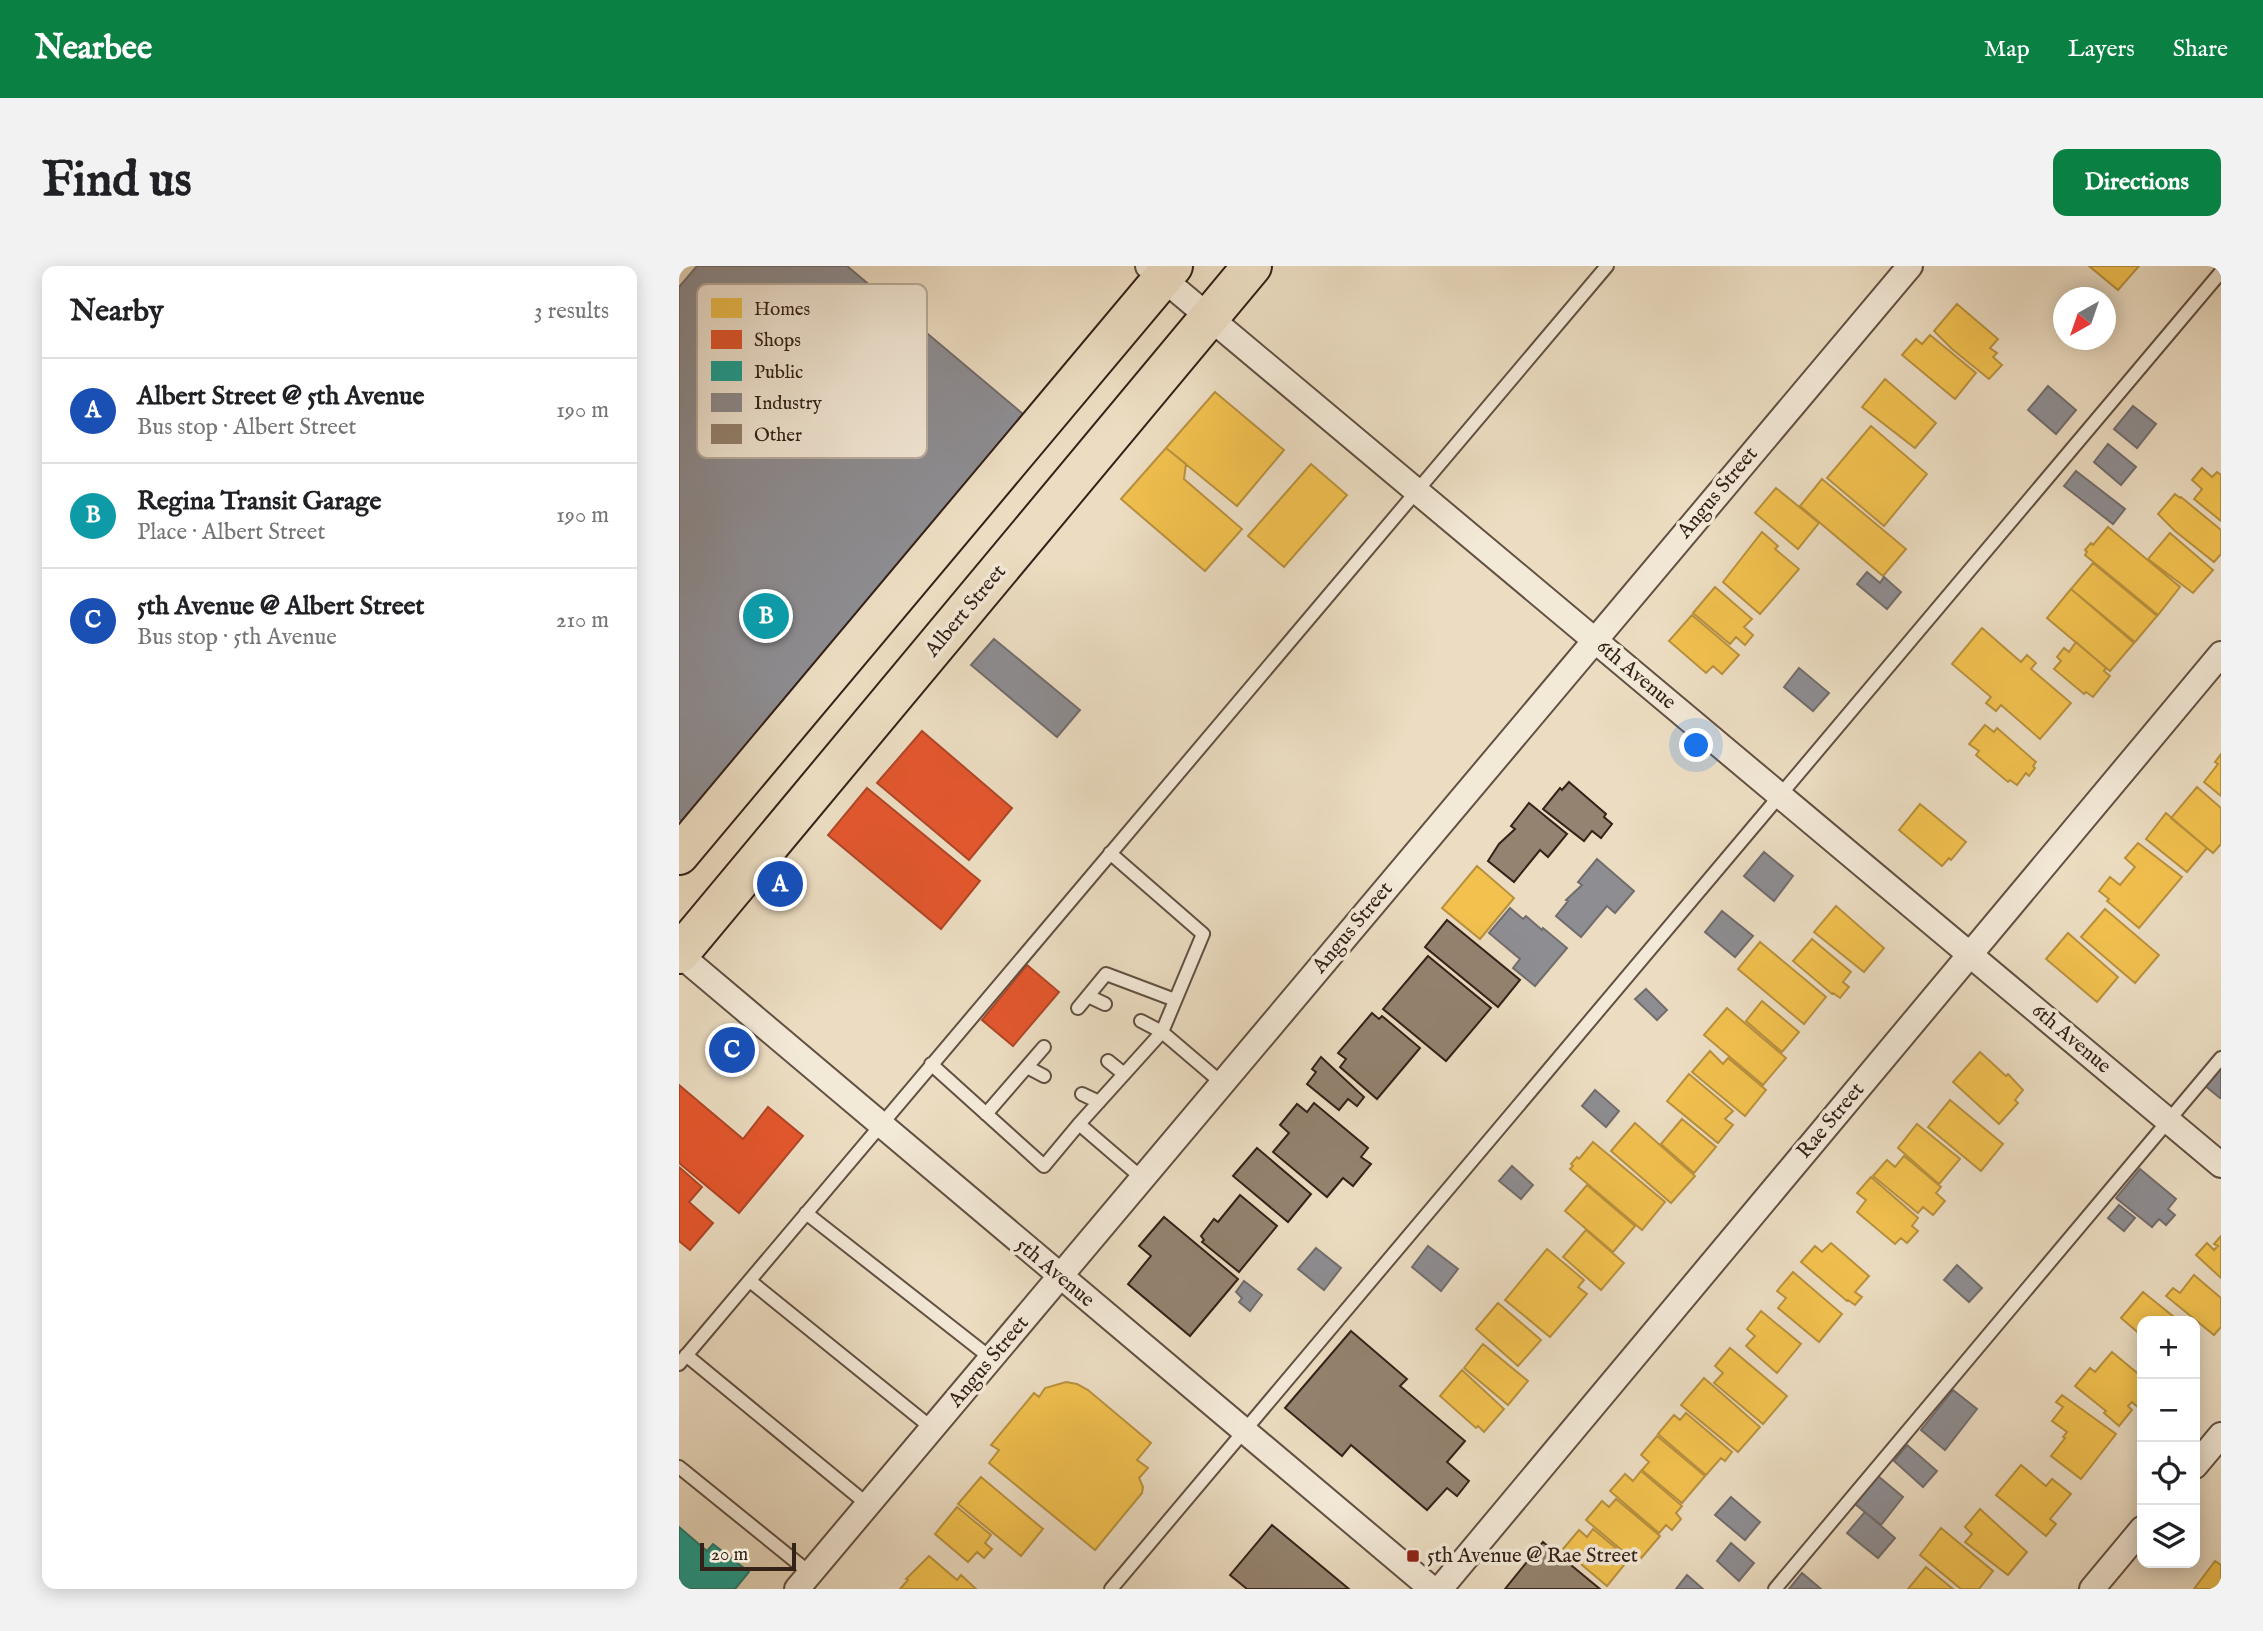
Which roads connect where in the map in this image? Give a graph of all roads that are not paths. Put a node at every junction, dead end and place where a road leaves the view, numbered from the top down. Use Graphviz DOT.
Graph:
graph roads {
  1 [pos="1252,266"];
  2 [pos="1607,266"];
  3 [pos="1910,266"];
  4 [pos="1161,270"];
  5 [pos="2221,272"];
  6 [pos="1209,317"];
  7 [pos="1417,492"];
  8 [pos="1594,640"];
  9 [pos="2221,654"];
  10 [pos="1781,797"];
  11 [pos="1110,853"];
  12 [pos="679,855"];
  13 [pos="679,954"];
  14 [pos="1970,955"];
  15 [pos="1088,996"];
  16 [pos="1175,1000"];
  17 [pos="1105,1004"];
  18 [pos="1078,1008"];
  19 [pos="1141,1021"];
  20 [pos="1162,1032"];
  21 [pos="1044,1047"];
  22 [pos="2221,1058"];
  23 [pos="1108,1061"];
  24 [pos="931,1064"];
  25 [pos="1027,1067"];
  26 [pos="1124,1074"];
  27 [pos="1044,1076"];
  28 [pos="1223,1084"];
  29 [pos="1081,1094"];
  30 [pos="1099,1102"];
  31 [pos="986,1114"];
  32 [pos="2168,1121"];
  33 [pos="1079,1124"];
  34 [pos="879,1125"];
  35 [pos="2221,1165"];
  36 [pos="1143,1179"];
  37 [pos="806,1213"];
  38 [pos="1061,1278"];
  39 [pos="750,1280"];
  40 [pos="682,1359"];
  41 [pos="992,1359"];
  42 [pos="933,1429"];
  43 [pos="1244,1430"];
  44 [pos="2221,1435"];
  45 [pos="2200,1460"];
  46 [pos="679,1467"];
  47 [pos="867,1504"];
  48 [pos="2137,1535"];
  49 [pos="804,1581"];
  50 [pos="1111,1589"];
  51 [pos="1432,1589"];
  52 [pos="1440,1589"];
  53 [pos="1775,1589"];
  54 [pos="2092,1589"];
  1 -- 6 [label="main road, Albert Street"];
  2 -- 7 [label="lane"];
  3 -- 8 [label="street, Angus Street"];
  4 -- 6 [label="street, 6th Avenue"];
  4 -- 12 [label="main road"];
  5 -- 10 [label="lane"];
  6 -- 7 [label="street, 6th Avenue"];
  6 -- 13 [label="main road, Albert Street"];
  7 -- 8 [label="street, 6th Avenue"];
  7 -- 11 [label="lane"];
  8 -- 10 [label="street, 6th Avenue"];
  8 -- 28 [label="street, Angus Street"];
  9 -- 14 [label="street, Rae Street"];
  10 -- 14 [label="street, 6th Avenue"];
  10 -- 43 [label="lane"];
  11 -- 16 [label="lane"];
  11 -- 24 [label="lane"];
  13 -- 34 [label="street, 5th Avenue"];
  14 -- 32 [label="street, 6th Avenue"];
  14 -- 52 [label="street, Rae Street"];
  15 -- 16 [label="lane"];
  15 -- 17 [label="lane"];
  15 -- 18 [label="lane"];
  16 -- 20 [label="lane"];
  19 -- 20 [label="lane"];
  20 -- 26 [label="lane"];
  20 -- 28 [label="lane"];
  21 -- 25 [label="lane"];
  22 -- 32 [label="lane"];
  23 -- 26 [label="lane"];
  24 -- 31 [label="lane"];
  24 -- 34 [label="lane"];
  25 -- 27 [label="lane"];
  25 -- 31 [label="lane"];
  26 -- 30 [label="lane"];
  28 -- 36 [label="street, Angus Street"];
  29 -- 30 [label="lane"];
  30 -- 33 [label="lane"];
  31 -- 33 [label="lane"];
  32 -- 35 [label="street, 6th Avenue"];
  32 -- 53 [label="lane"];
  33 -- 36 [label="lane"];
  34 -- 37 [label="lane"];
  34 -- 38 [label="street, 5th Avenue"];
  36 -- 38 [label="street, Angus Street"];
  37 -- 39 [label="lane"];
  37 -- 41 [label="lane"];
  38 -- 41 [label="street, Angus Street"];
  38 -- 43 [label="street, 5th Avenue"];
  39 -- 40 [label="lane"];
  39 -- 42 [label="lane"];
  40 -- 47 [label="lane"];
  41 -- 42 [label="street, Angus Street"];
  42 -- 47 [label="street, Angus Street"];
  43 -- 50 [label="lane"];
  43 -- 51 [label="street, 5th Avenue"];
  44 -- 45 [label="street"];
  46 -- 49 [label="lane"];
  47 -- 49 [label="street, Angus Street"];
  48 -- 54 [label="street"];
}
